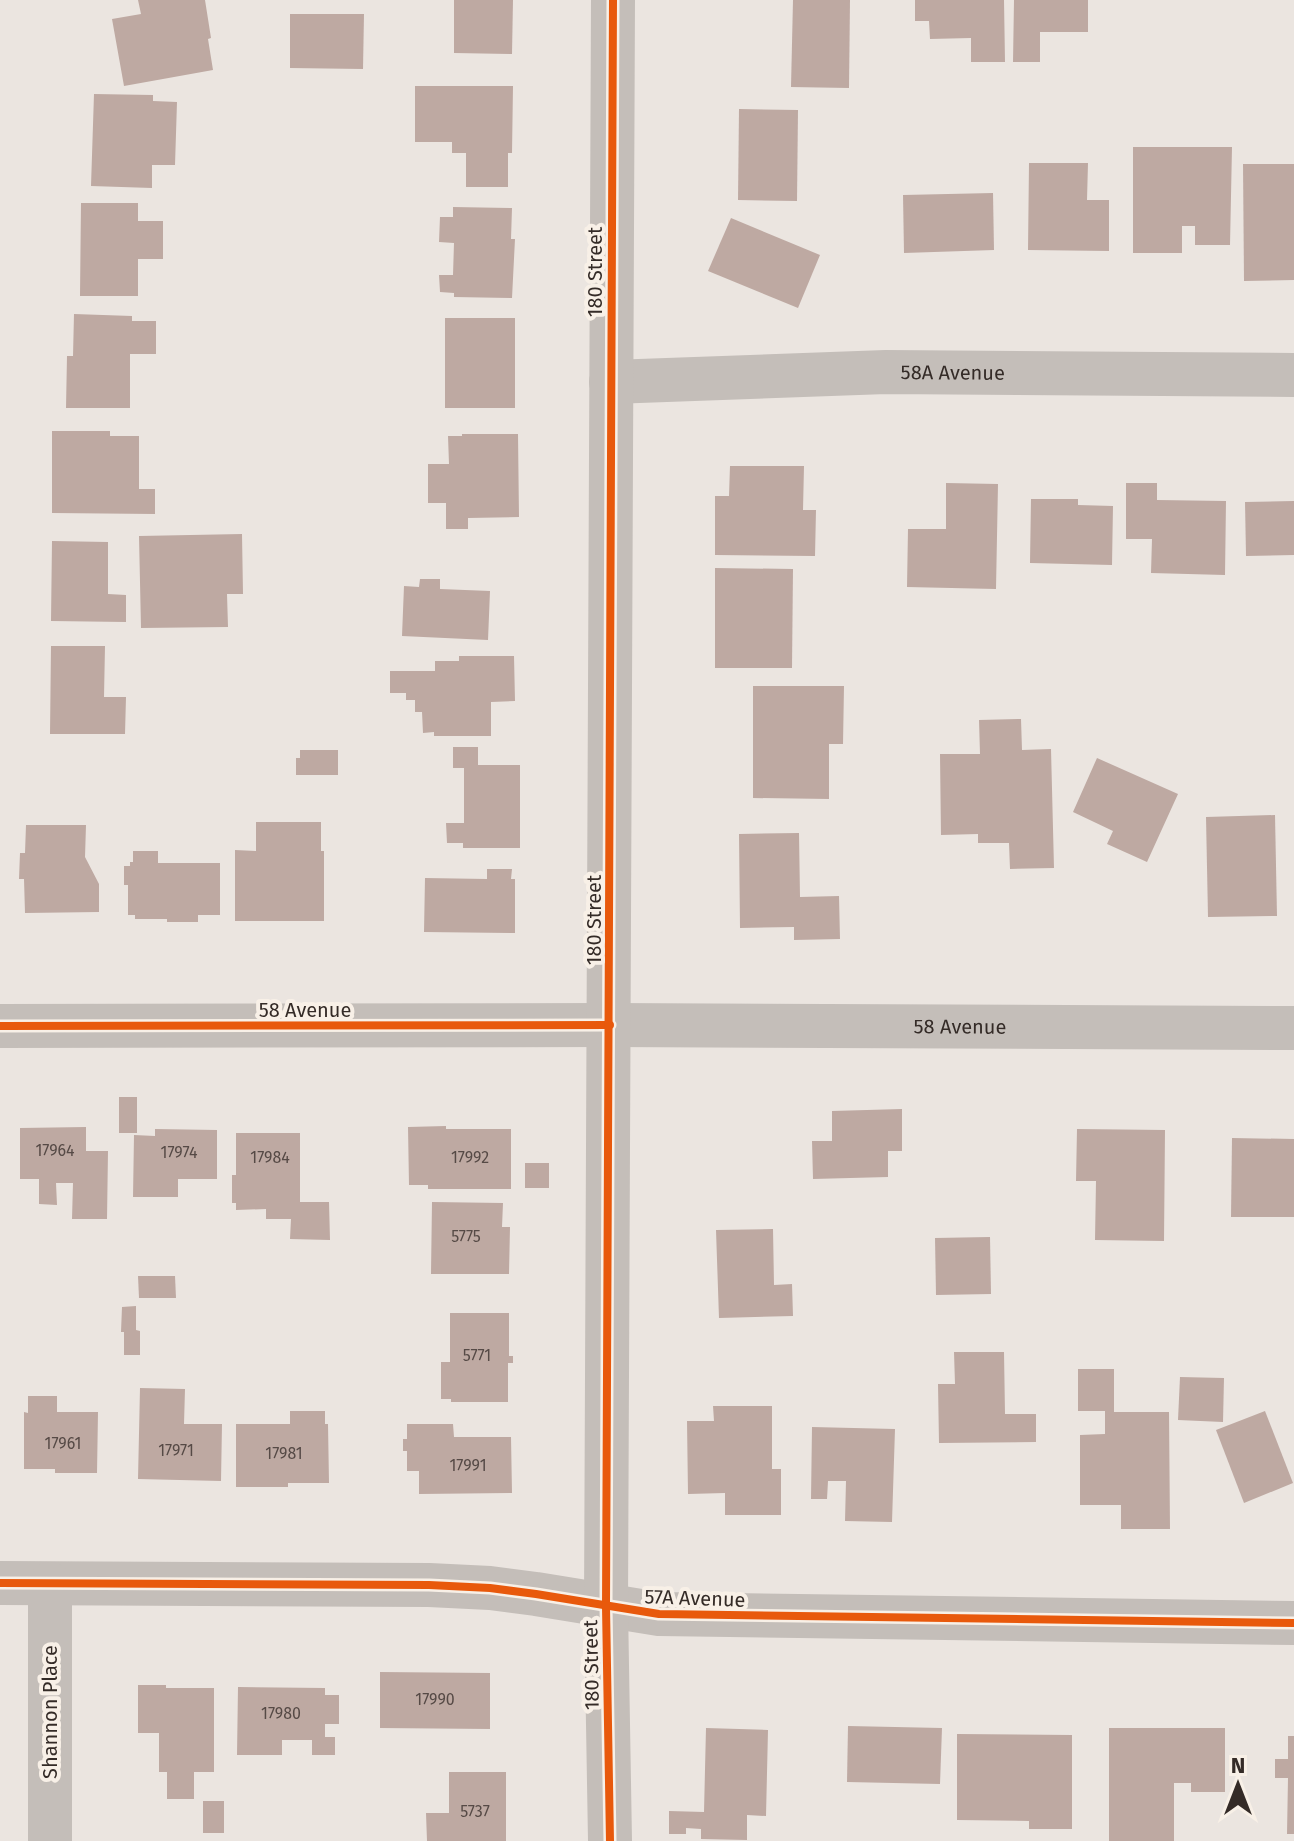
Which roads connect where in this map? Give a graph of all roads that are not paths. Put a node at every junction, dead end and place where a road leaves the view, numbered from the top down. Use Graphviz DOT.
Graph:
graph roads {
  1 [pos="613,0"];
  2 [pos="1294,375"];
  3 [pos="611,382"];
  4 [pos="610,1025"];
  5 [pos="0,1026"];
  6 [pos="1294,1028"];
  7 [pos="0,1583"];
  8 [pos="50,1584"];
  9 [pos="606,1607"];
  10 [pos="1294,1623"];
  11 [pos="50,1841"];
  12 [pos="610,1841"];
  1 -- 3 [label="street, 180 Street"];
  2 -- 3 [label="street, 58A Avenue"];
  3 -- 4 [label="street, 180 Street"];
  4 -- 5 [label="street, 58 Avenue"];
  4 -- 6 [label="street, 58 Avenue"];
  4 -- 9 [label="street, 180 Street"];
  7 -- 8 [label="street, 57A Avenue"];
  8 -- 9 [label="street, 57A Avenue"];
  8 -- 11 [label="street, Shannon Place"];
  9 -- 10 [label="street, 57A Avenue"];
  9 -- 12 [label="street, 180 Street"];
}
